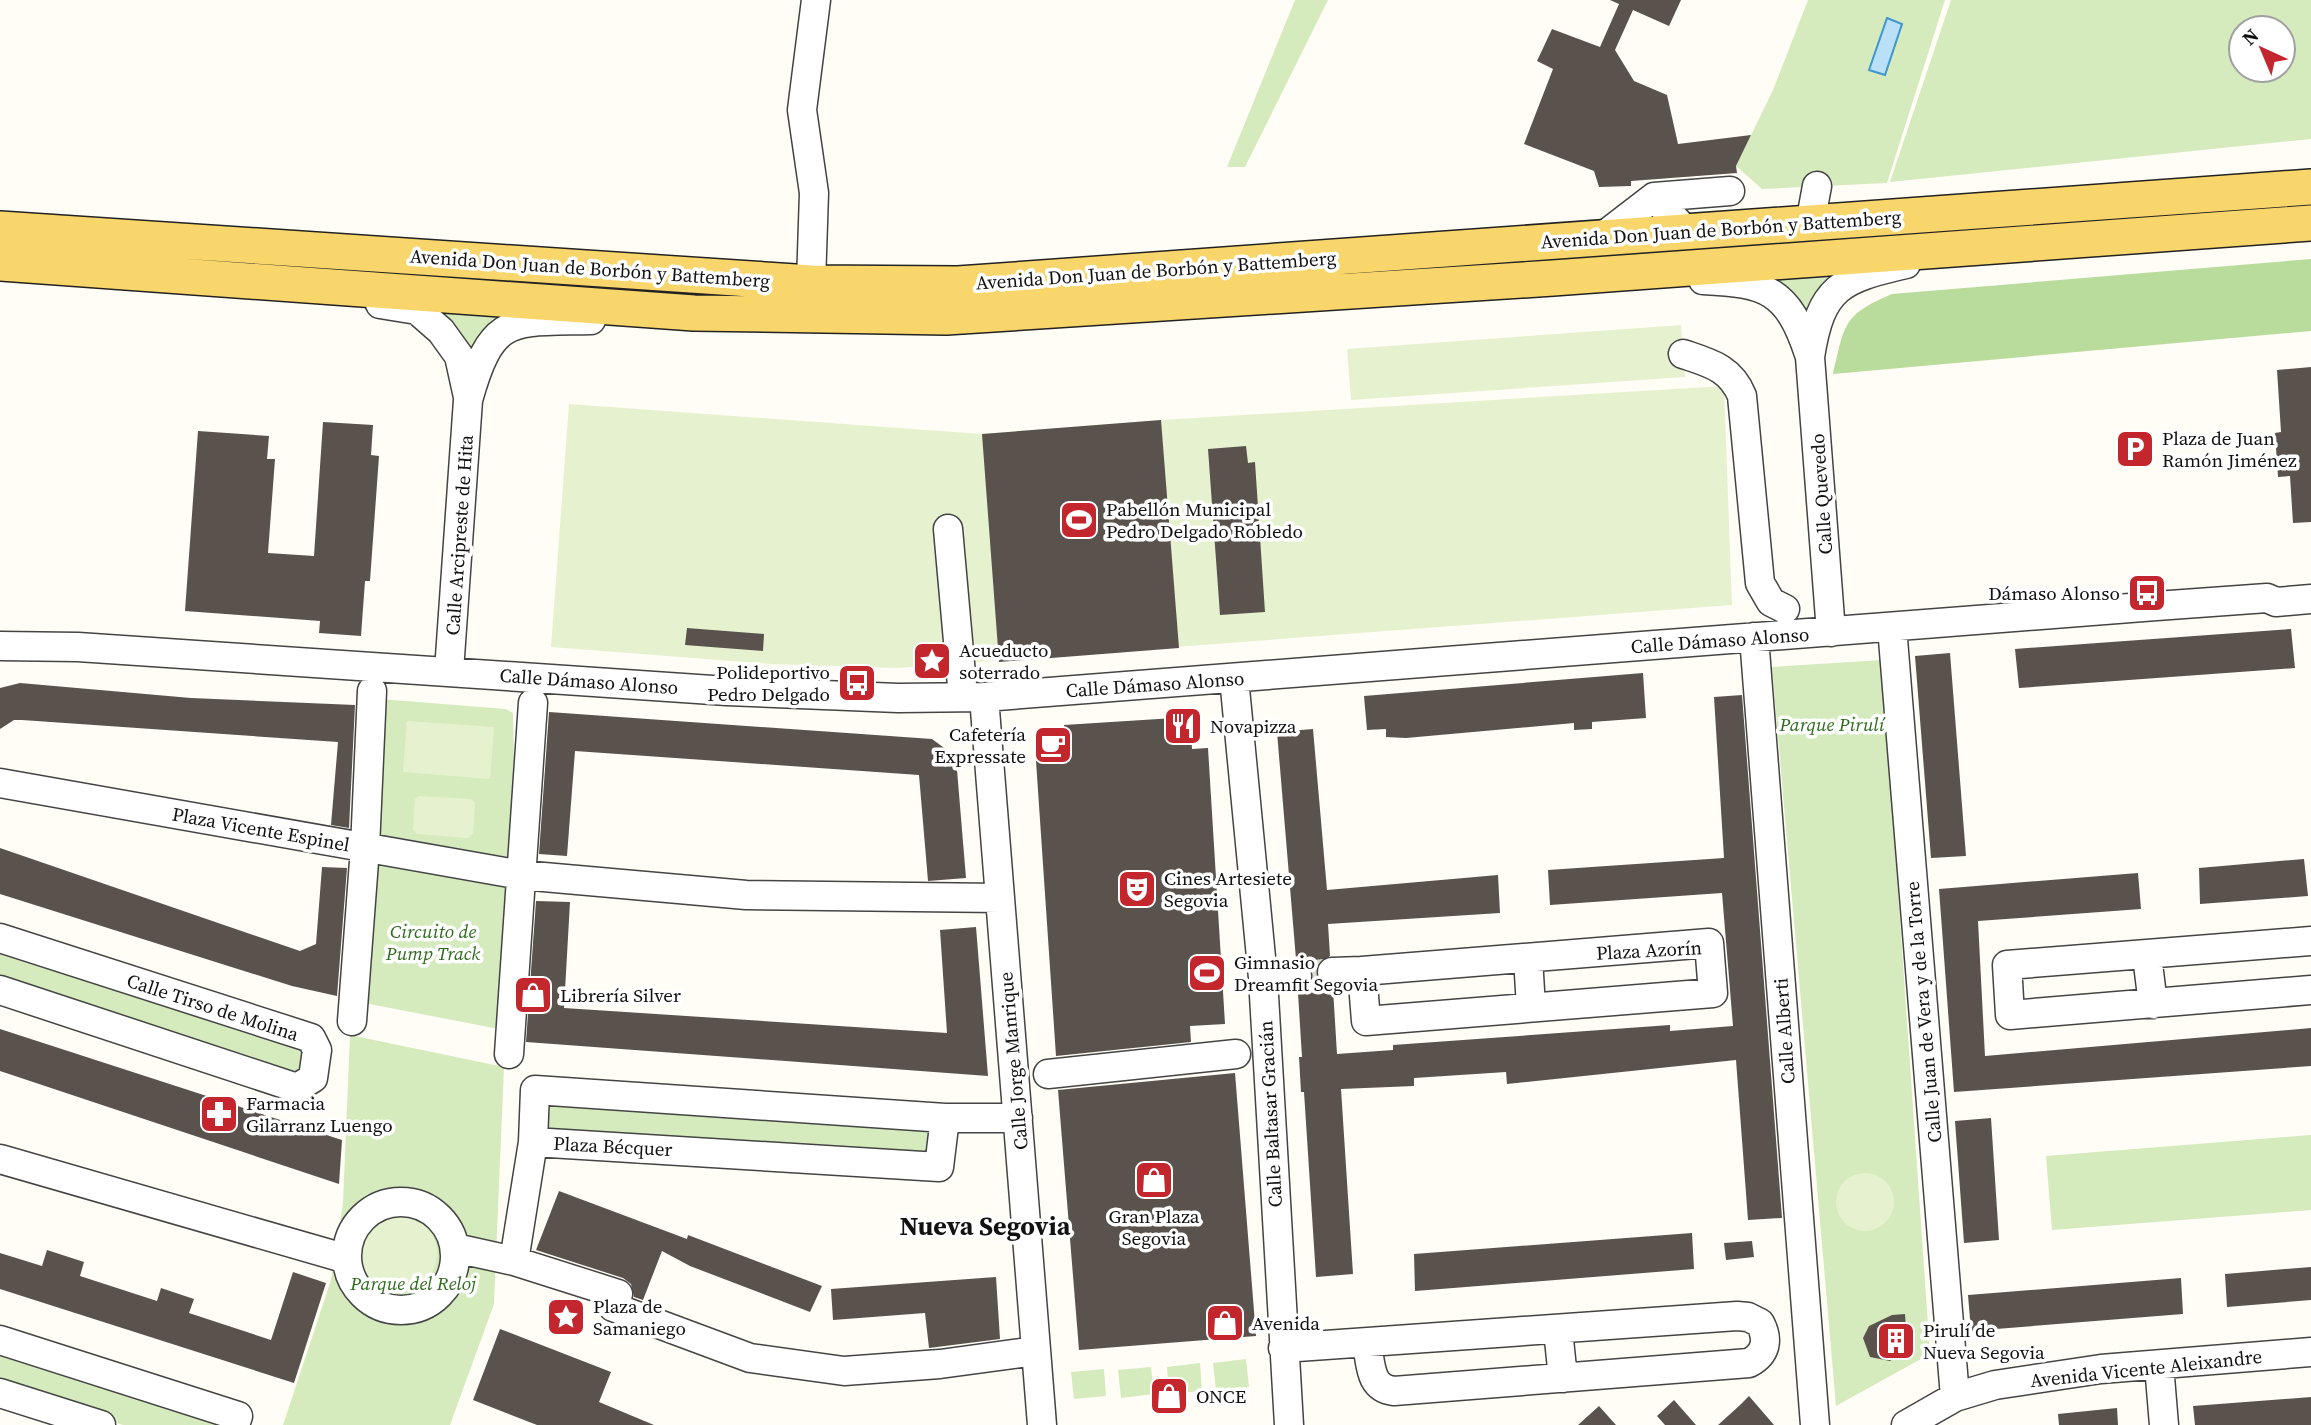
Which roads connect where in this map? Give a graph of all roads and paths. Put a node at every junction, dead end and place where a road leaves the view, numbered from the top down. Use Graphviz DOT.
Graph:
graph roads {
  1 [pos="816,0"];
  2 [pos="1817,187"];
  3 [pos="2311,187"];
  4 [pos="1730,191"];
  5 [pos="1654,197"];
  6 [pos="2311,223"];
  7 [pos="1810,224"];
  8 [pos="0,229"];
  9 [pos="1687,232"];
  10 [pos="1602,237"];
  11 [pos="2000,245"];
  12 [pos="0,264"];
  13 [pos="1602,275"];
  14 [pos="242,280"];
  15 [pos="811,283"];
  16 [pos="694,313"];
  17 [pos="1683,354"];
  18 [pos="1810,357"];
  19 [pos="468,400"];
  20 [pos="948,529"];
  21 [pos="2311,585"];
  22 [pos="2267,598"];
  23 [pos="2311,599"];
  24 [pos="1785,609"];
  25 [pos="1892,627"];
  26 [pos="1831,632"];
  27 [pos="1754,637"];
  28 [pos="0,646"];
  29 [pos="449,671"];
  30 [pos="1234,678"];
  31 [pos="372,691"];
  32 [pos="973,697"];
  33 [pos="533,703"];
  34 [pos="0,783"];
  35 [pos="365,848"];
  36 [pos="521,875"];
  37 [pos="1000,898"];
  38 [pos="0,938"];
  39 [pos="2311,941"];
  40 [pos="2147,956"];
  41 [pos="1528,958"];
  42 [pos="1362,971"];
  43 [pos="1332,972"];
  44 [pos="1297,976"];
  45 [pos="1263,978"];
  46 [pos="0,990"];
  47 [pos="2311,990"];
  48 [pos="2153,1004"];
  49 [pos="1531,1007"];
  50 [pos="352,1021"];
  51 [pos="509,1054"];
  52 [pos="1236,1054"];
  53 [pos="1048,1074"];
  54 [pos="945,1118"];
  55 [pos="1018,1118"];
  56 [pos="533,1142"];
  57 [pos="0,1159"];
  58 [pos="454,1248"];
  59 [pos="347,1259"];
  60 [pos="514,1261"];
  61 [pos="1558,1329"];
  62 [pos="0,1340"];
  63 [pos="1367,1344"];
  64 [pos="1283,1348"];
  65 [pos="1036,1351"];
  66 [pos="2311,1352"];
  67 [pos="2159,1365"];
  68 [pos="1563,1378"];
  69 [pos="0,1392"];
  70 [pos="1955,1397"];
  71 [pos="101,1425"];
  72 [pos="235,1425"];
  73 [pos="1042,1425"];
  74 [pos="1289,1425"];
  75 [pos="1815,1425"];
  76 [pos="1906,1425"];
  77 [pos="2164,1425"];
  1 -- 15 [label="street"];
  2 -- 7 [label="street"];
  3 -- 7 [label="main road, Avenida Don Juan de Borbón y Battemberg"];
  4 -- 5 [label="street"];
  5 -- 9 [label="street"];
  5 -- 10 [label="street"];
  6 -- 11 [label="main road, Avenida Don Juan de Borbón y Battemberg"];
  7 -- 9 [label="main road, Avenida Don Juan de Borbón y Battemberg"];
  8 -- 15 [label="main road, Avenida Don Juan de Borbón y Battemberg"];
  9 -- 10 [label="main road, Avenida Don Juan de Borbón y Battemberg"];
  10 -- 15 [label="main road, Avenida Don Juan de Borbón y Battemberg"];
  11 -- 13 [label="main road, Avenida Don Juan de Borbón y Battemberg"];
  11 -- 18 [label="street, Calle Quevedo"];
  12 -- 14 [label="main road, Avenida Don Juan de Borbón y Battemberg"];
  13 -- 16 [label="main road, Avenida Don Juan de Borbón y Battemberg"];
  13 -- 18 [label="street, Calle Quevedo"];
  14 -- 16 [label="main road, Avenida Don Juan de Borbón y Battemberg"];
  14 -- 19 [label="street, Calle Arcipreste de Hita"];
  16 -- 19 [label="street, Calle Arcipreste de Hita"];
  17 -- 24 [label="street"];
  18 -- 26 [label="street, Calle Quevedo"];
  19 -- 29 [label="street, Calle Arcipreste de Hita"];
  20 -- 32 [label="street, Calle Jorge Manrique"];
  21 -- 22 [label="street, Calle Dámaso Alonso"];
  22 -- 23 [label="street, Calle Dámaso Alonso"];
  22 -- 25 [label="street, Calle Dámaso Alonso"];
  25 -- 26 [label="street, Calle Dámaso Alonso"];
  25 -- 70 [label="street, Calle Juan de Vera y de la Torre"];
  26 -- 27 [label="street, Calle Dámaso Alonso"];
  27 -- 30 [label="street, Calle Dámaso Alonso"];
  27 -- 75 [label="street, Calle Alberti"];
  28 -- 29 [label="street, Calle Dámaso Alonso"];
  29 -- 32 [label="street, Calle Dámaso Alonso"];
  30 -- 32 [label="street, Calle Dámaso Alonso"];
  30 -- 45 [label="street, Calle Baltasar Gracián"];
  31 -- 35 [label="street"];
  32 -- 37 [label="street, Calle Jorge Manrique"];
  33 -- 36 [label="street"];
  34 -- 35 [label="street, Plaza Vicente Espinel"];
  35 -- 36 [label="street, Plaza Vicente Espinel"];
  35 -- 50 [label="street"];
  36 -- 37 [label="street, Plaza Vicente Espinel"];
  36 -- 51 [label="street"];
  37 -- 55 [label="street, Calle Jorge Manrique"];
  38 -- 46 [label="street, Calle Tirso de Molina"];
  39 -- 40 [label="street"];
  40 -- 48 [label="street"];
  40 -- 48 [label="street"];
  41 -- 42 [label="street, Plaza Azorín"];
  41 -- 49 [label="street"];
  41 -- 49 [label="street, Plaza Azorín"];
  42 -- 43 [label="street, Plaza Azorín"];
  42 -- 49 [label="street, Plaza Azorín"];
  44 -- 45 [label="street"];
  45 -- 64 [label="street, Calle Baltasar Gracián"];
  47 -- 48 [label="street"];
  52 -- 53 [label="street"];
  54 -- 55 [label="street, Plaza Bécquer"];
  54 -- 56 [label="street, Plaza Bécquer"];
  54 -- 56 [label="street, Plaza Bécquer"];
  55 -- 65 [label="street, Calle Jorge Manrique"];
  56 -- 60 [label="street"];
  57 -- 59 [label="street"];
  58 -- 59 [label="street"];
  58 -- 59 [label="street"];
  58 -- 60 [label="street"];
  60 -- 65 [label="street"];
  61 -- 63 [label="street"];
  61 -- 68 [label="street"];
  61 -- 68 [label="street"];
  62 -- 72 [label="street"];
  63 -- 64 [label="street"];
  63 -- 68 [label="street"];
  64 -- 74 [label="street, Calle Baltasar Gracián"];
  65 -- 73 [label="street, Calle Jorge Manrique"];
  66 -- 67 [label="street, Avenida Vicente Aleixandre"];
  67 -- 70 [label="street, Avenida Vicente Aleixandre"];
  67 -- 77 [label="street"];
  69 -- 71 [label="street"];
  70 -- 76 [label="street, Avenida Vicente Aleixandre"];
}
